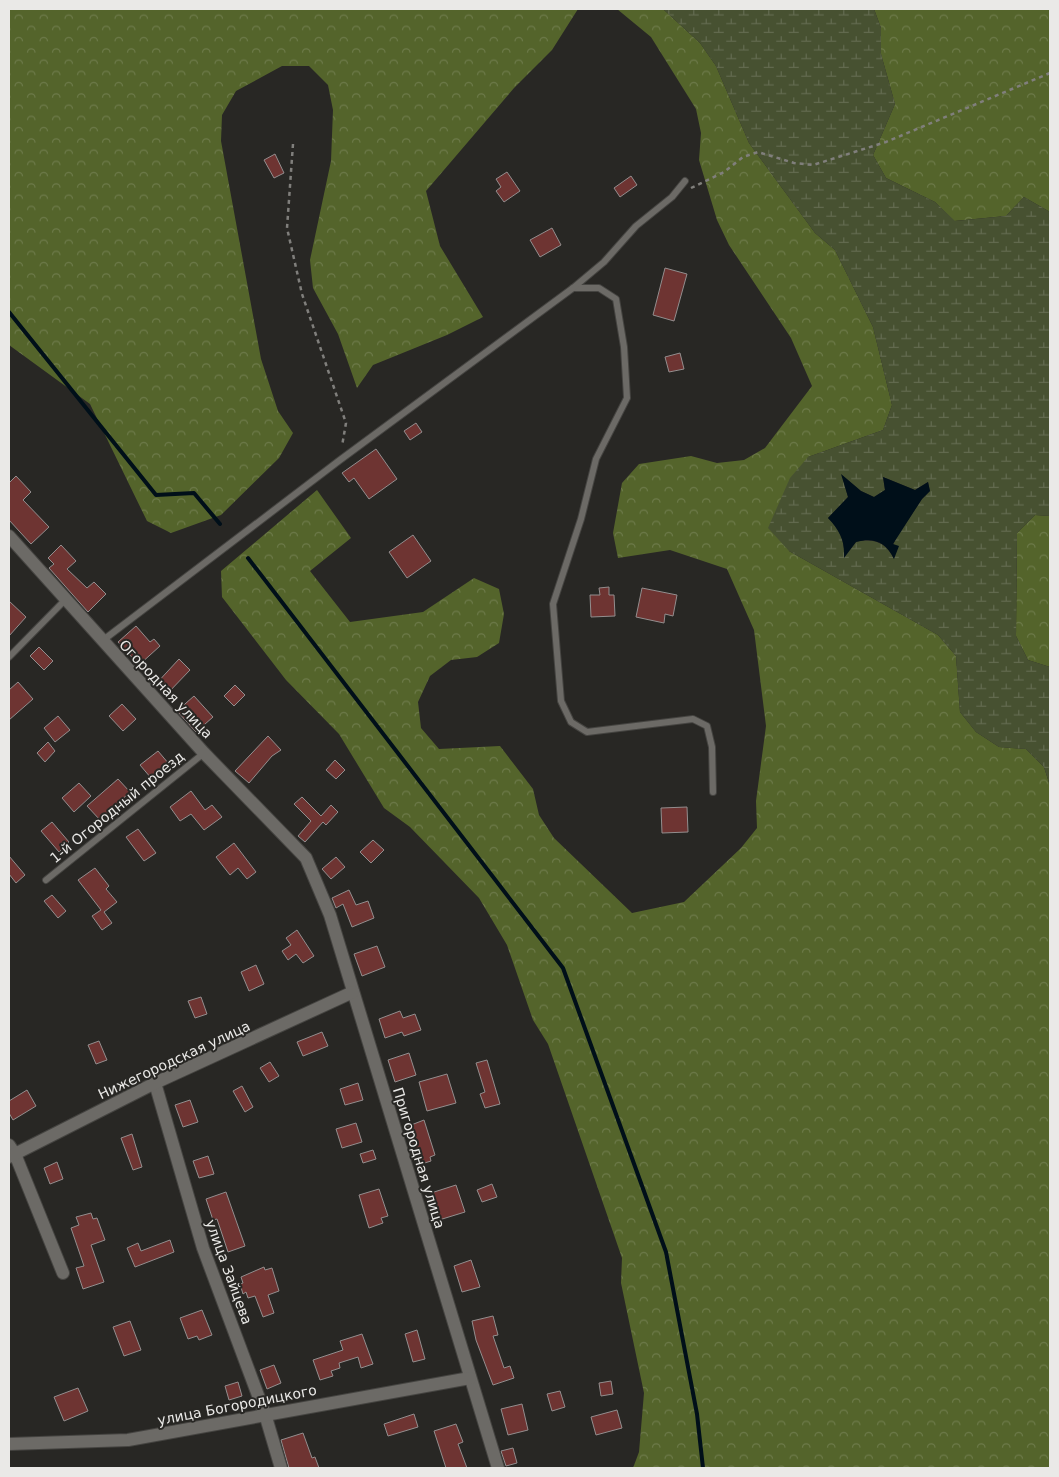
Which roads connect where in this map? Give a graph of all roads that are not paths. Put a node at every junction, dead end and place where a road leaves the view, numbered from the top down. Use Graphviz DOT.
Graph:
graph roads {
  1 [pos="685,181"];
  2 [pos="573,288"];
  3 [pos="9,536"];
  4 [pos="67,598"];
  5 [pos="102,641"];
  6 [pos="9,657"];
  7 [pos="204,753"];
  8 [pos="713,792"];
  9 [pos="306,858"];
  10 [pos="46,880"];
  11 [pos="353,992"];
  12 [pos="155,1084"];
  13 [pos="11,1152"];
  14 [pos="63,1273"];
  15 [pos="470,1378"];
  16 [pos="265,1414"];
  17 [pos="9,1444"];
  18 [pos="281,1468"];
  19 [pos="498,1468"];
  1 -- 2 [label="lane"];
  2 -- 5 [label="lane"];
  2 -- 8 [label="lane"];
  3 -- 4 [label="street, Огородная улица"];
  4 -- 5 [label="street, Огородная улица"];
  4 -- 6 [label="lane"];
  5 -- 7 [label="street, Огородная улица"];
  7 -- 9 [label="street, Огородная улица"];
  7 -- 10 [label="lane, 1-й Огородный проезд"];
  9 -- 11 [label="street, Пригородная улица"];
  11 -- 12 [label="street, Нижегородская улица"];
  11 -- 15 [label="street, Пригородная улица"];
  12 -- 13 [label="street, Нижегородская улица"];
  12 -- 16 [label="street, улица Зайцева"];
  13 -- 14 [label="street"];
  15 -- 16 [label="street, улица Богородицкого"];
  15 -- 19 [label="street, Пригородная улица"];
  16 -- 17 [label="street, улица Богородицкого"];
  16 -- 18 [label="street, улица Зайцева"];
}
